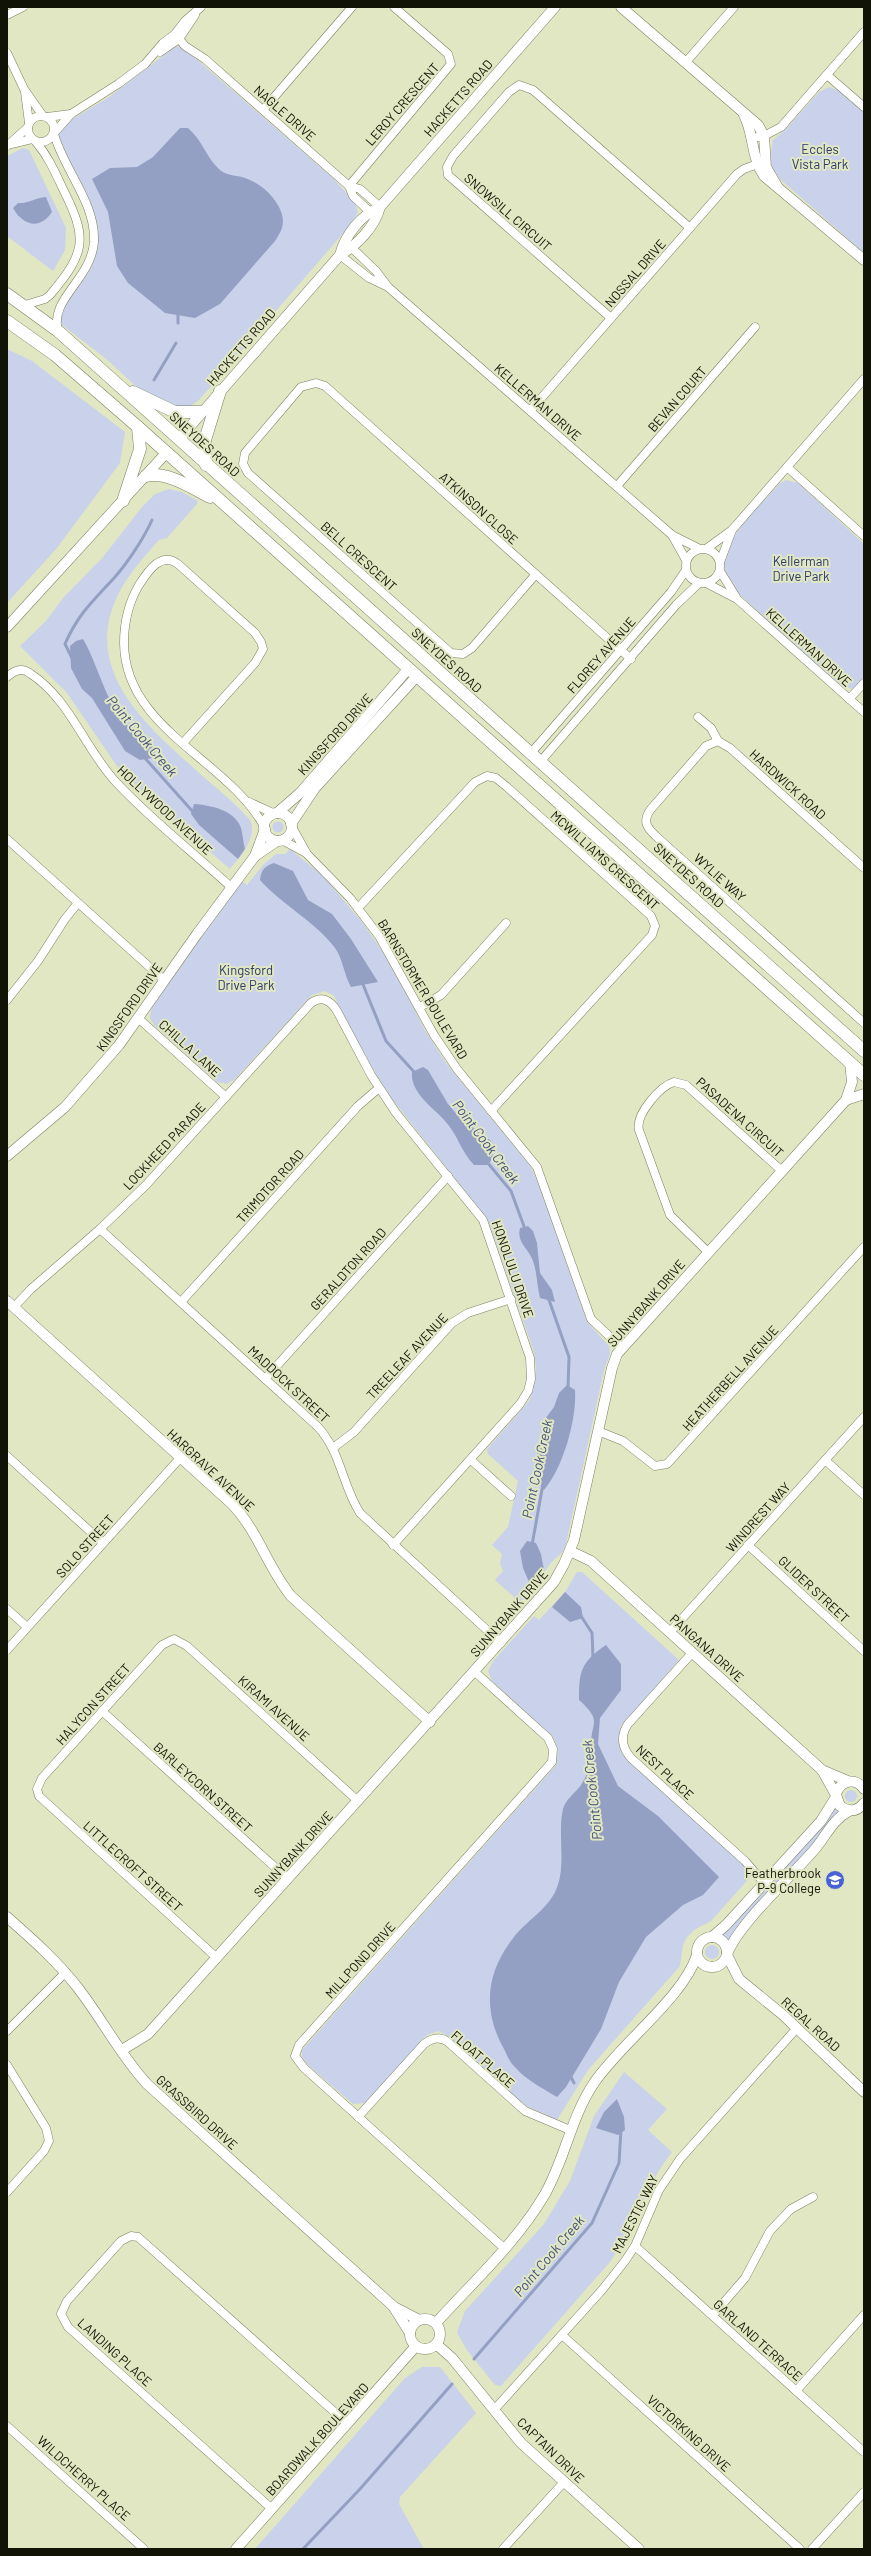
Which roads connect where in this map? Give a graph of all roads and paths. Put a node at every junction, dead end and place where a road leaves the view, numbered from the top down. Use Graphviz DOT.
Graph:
graph roads {
  1 [pos="24,7"];
  2 [pos="352,7"];
  3 [pos="394,7"];
  4 [pos="555,7"];
  5 [pos="621,7"];
  6 [pos="734,7"];
  7 [pos="199,9"];
  8 [pos="7,15"];
  9 [pos="864,32"];
  10 [pos="179,36"];
  11 [pos="7,53"];
  12 [pos="685,64"];
  13 [pos="827,75"];
  14 [pos="24,89"];
  15 [pos="864,107"];
  16 [pos="263,110"];
  17 [pos="71,114"];
  18 [pos="744,115"];
  19 [pos="45,117"];
  20 [pos="28,125"];
  21 [pos="54,134"];
  22 [pos="764,136"];
  23 [pos="752,138"];
  24 [pos="34,140"];
  25 [pos="9,145"];
  26 [pos="761,163"];
  27 [pos="348,186"];
  28 [pos="380,207"];
  29 [pos="369,211"];
  30 [pos="377,219"];
  31 [pos="690,228"];
  32 [pos="344,241"];
  33 [pos="352,248"];
  34 [pos="340,255"];
  35 [pos="864,260"];
  36 [pos="388,287"];
  37 [pos="7,294"];
  38 [pos="25,305"];
  39 [pos="611,318"];
  40 [pos="7,321"];
  41 [pos="755,327"];
  42 [pos="58,332"];
  43 [pos="864,379"];
  44 [pos="114,383"];
  45 [pos="308,383"];
  46 [pos="220,391"];
  47 [pos="530,411"];
  48 [pos="200,412"];
  49 [pos="138,427"];
  50 [pos="179,439"];
  51 [pos="167,452"];
  52 [pos="206,465"];
  53 [pos="787,467"];
  54 [pos="146,476"];
  55 [pos="617,486"];
  56 [pos="123,501"];
  57 [pos="224,503"];
  58 [pos="732,530"];
  59 [pos="672,535"];
  60 [pos="864,536"];
  61 [pos="703,549"];
  62 [pos="686,560"];
  63 [pos="720,566"];
  64 [pos="686,570"];
  65 [pos="536,574"];
  66 [pos="703,583"];
  67 [pos="737,599"];
  68 [pos="7,627"];
  69 [pos="621,650"];
  70 [pos="424,658"];
  71 [pos="631,659"];
  72 [pos="413,672"];
  73 [pos="7,677"];
  74 [pos="864,683"];
  75 [pos="849,699"];
  76 [pos="864,712"];
  77 [pos="698,717"];
  78 [pos="718,741"];
  79 [pos="183,743"];
  80 [pos="531,753"];
  81 [pos="540,762"];
  82 [pos="524,771"];
  83 [pos="248,802"];
  84 [pos="276,814"];
  85 [pos="292,825"];
  86 [pos="265,828"];
  87 [pos="7,839"];
  88 [pos="279,840"];
  89 [pos="307,854"];
  90 [pos="255,856"];
  91 [pos="864,868"];
  92 [pos="231,887"];
  93 [pos="78,903"];
  94 [pos="358,908"];
  95 [pos="506,923"];
  96 [pos="164,980"];
  97 [pos="8,996"];
  98 [pos="326,1000"];
  99 [pos="420,1007"];
  100 [pos="138,1018"];
  101 [pos="864,1023"];
  102 [pos="864,1051"];
  103 [pos="850,1062"];
  104 [pos="864,1075"];
  105 [pos="379,1088"];
  106 [pos="864,1094"];
  107 [pos="226,1097"];
  108 [pos="846,1100"];
  109 [pos="491,1112"];
  110 [pos="8,1153"];
  111 [pos="782,1170"];
  112 [pos="448,1176"];
  113 [pos="100,1229"];
  114 [pos="864,1246"];
  115 [pos="708,1252"];
  116 [pos="511,1299"];
  117 [pos="181,1302"];
  118 [pos="10,1304"];
  119 [pos="622,1348"];
  120 [pos="265,1379"];
  121 [pos="864,1417"];
  122 [pos="598,1431"];
  123 [pos="333,1448"];
  124 [pos="7,1456"];
  125 [pos="180,1457"];
  126 [pos="471,1460"];
  127 [pos="825,1460"];
  128 [pos="864,1495"];
  129 [pos="511,1496"];
  130 [pos="104,1543"];
  131 [pos="748,1545"];
  132 [pos="393,1546"];
  133 [pos="570,1551"];
  134 [pos="7,1609"];
  135 [pos="27,1628"];
  136 [pos="670,1632"];
  137 [pos="171,1639"];
  138 [pos="501,1643"];
  139 [pos="7,1650"];
  140 [pos="864,1651"];
  141 [pos="692,1653"];
  142 [pos="475,1672"];
  143 [pos="102,1711"];
  144 [pos="430,1722"];
  145 [pos="822,1770"];
  146 [pos="864,1776"];
  147 [pos="851,1781"];
  148 [pos="37,1789"];
  149 [pos="864,1789"];
  150 [pos="836,1796"];
  151 [pos="358,1801"];
  152 [pos="864,1803"];
  153 [pos="849,1811"];
  154 [pos="288,1879"];
  155 [pos="767,1880"];
  156 [pos="7,1916"];
  157 [pos="712,1937"];
  158 [pos="727,1954"];
  159 [pos="697,1955"];
  160 [pos="217,1958"];
  161 [pos="713,1967"];
  162 [pos="66,1972"];
  163 [pos="687,1978"];
  164 [pos="738,1979"];
  165 [pos="797,2028"];
  166 [pos="10,2029"];
  167 [pos="7,2039"];
  168 [pos="122,2050"];
  169 [pos="8,2069"];
  170 [pos="864,2092"];
  171 [pos="358,2116"];
  172 [pos="570,2130"];
  173 [pos="7,2192"];
  174 [pos="813,2197"];
  175 [pos="635,2246"];
  176 [pos="504,2248"];
  177 [pos="393,2306"];
  178 [pos="713,2315"];
  179 [pos="864,2315"];
  180 [pos="419,2320"];
  181 [pos="436,2323"];
  182 [pos="410,2333"];
  183 [pos="562,2334"];
  184 [pos="436,2344"];
  185 [pos="416,2346"];
  186 [pos="796,2391"];
  187 [pos="494,2410"];
  188 [pos="348,2424"];
  189 [pos="7,2426"];
  190 [pos="864,2452"];
  191 [pos="564,2482"];
  192 [pos="864,2492"];
  193 [pos="272,2509"];
  194 [pos="144,2549"];
  195 [pos="236,2549"];
  196 [pos="503,2549"];
  197 [pos="638,2549"];
  198 [pos="800,2549"];
  199 [pos="812,2549"];
  1 -- 8 [label="street"];
  2 -- 16 [label="street"];
  3 -- 27 [label="street, LEROY CRESCENT"];
  4 -- 28 [label="street, HACKETTS ROAD"];
  5 -- 12 [label="street"];
  6 -- 12 [label="street"];
  7 -- 10 [label="street"];
  9 -- 13 [label="street"];
  10 -- 16 [label="street, NAGLE DRIVE"];
  10 -- 17 [label="street"];
  11 -- 14 [label="street"];
  12 -- 18 [label="street"];
  13 -- 15 [label="street"];
  13 -- 22 [label="street"];
  14 -- 19 [label="street"];
  14 -- 20 [label="street"];
  16 -- 27 [label="street, NAGLE DRIVE"];
  17 -- 19 [label="street"];
  17 -- 21 [label="street"];
  18 -- 22 [label="street"];
  18 -- 23 [label="street"];
  19 -- 20 [label="street"];
  19 -- 21 [label="street"];
  20 -- 24 [label="street"];
  20 -- 25 [label="street"];
  21 -- 24 [label="street"];
  21 -- 42 [label="street"];
  22 -- 23 [label="street"];
  22 -- 26 [label="street"];
  23 -- 26 [label="street"];
  24 -- 25 [label="street"];
  24 -- 38 [label="street"];
  26 -- 31 [label="street, NOSSAL DRIVE"];
  26 -- 35 [label="street"];
  27 -- 28 [label="street, NAGLE DRIVE"];
  27 -- 29 [label="street, NAGLE DRIVE"];
  28 -- 29 [label="street, HACKETTS ROAD"];
  28 -- 30 [label="street, HACKETTS ROAD"];
  29 -- 30 [label="street"];
  29 -- 32 [label="street, HACKETTS ROAD"];
  30 -- 33 [label="street, HACKETTS ROAD"];
  31 -- 39 [label="street, NOSSAL DRIVE"];
  31 -- 39 [label="street, SNOWSILL CIRCUIT"];
  32 -- 33 [label="street"];
  32 -- 34 [label="street, HACKETTS ROAD"];
  33 -- 34 [label="street, HACKETTS ROAD"];
  33 -- 36 [label="street, KELLERMAN DRIVE"];
  34 -- 36 [label="street, KELLERMAN DRIVE"];
  34 -- 46 [label="street, HACKETTS ROAD"];
  36 -- 47 [label="street, KELLERMAN DRIVE"];
  37 -- 38 [label="main road, SNEYDES ROAD"];
  38 -- 42 [label="main road, SNEYDES ROAD"];
  39 -- 47 [label="street, NOSSAL DRIVE"];
  40 -- 49 [label="main road"];
  41 -- 55 [label="street, BEVAN COURT"];
  42 -- 44 [label="main road, SNEYDES ROAD"];
  43 -- 53 [label="street"];
  44 -- 48 [label="main road"];
  44 -- 50 [label="main road, SNEYDES ROAD"];
  45 -- 65 [label="street, ATKINSON CLOSE"];
  45 -- 65 [label="street, BELL CRESCENT"];
  46 -- 48 [label="street, HACKETTS ROAD"];
  46 -- 52 [label="main road"];
  47 -- 55 [label="street, KELLERMAN DRIVE"];
  48 -- 50 [label="street, HACKETTS ROAD"];
  49 -- 51 [label="main road"];
  49 -- 56 [label="main road"];
  50 -- 51 [label="main road"];
  50 -- 52 [label="main road, SNEYDES ROAD"];
  51 -- 54 [label="street"];
  51 -- 57 [label="main road"];
  52 -- 70 [label="main road, SNEYDES ROAD"];
  53 -- 58 [label="street"];
  53 -- 60 [label="street"];
  54 -- 56 [label="street"];
  54 -- 57 [label="main road"];
  55 -- 59 [label="street, KELLERMAN DRIVE"];
  56 -- 68 [label="street"];
  57 -- 72 [label="main road"];
  58 -- 61 [label="street"];
  58 -- 63 [label="street"];
  59 -- 61 [label="street, KELLERMAN DRIVE"];
  59 -- 62 [label="street, KELLERMAN DRIVE"];
  61 -- 62 [label="street"];
  61 -- 63 [label="street"];
  62 -- 64 [label="street"];
  63 -- 66 [label="street"];
  63 -- 67 [label="street, KELLERMAN DRIVE"];
  64 -- 66 [label="street"];
  64 -- 69 [label="street, FLOREY AVENUE"];
  65 -- 69 [label="street, ATKINSON CLOSE"];
  66 -- 67 [label="street, KELLERMAN DRIVE"];
  66 -- 71 [label="street, FLOREY AVENUE"];
  67 -- 75 [label="street, KELLERMAN DRIVE"];
  69 -- 71 [label="street, ATKINSON CLOSE"];
  69 -- 80 [label="street, FLOREY AVENUE"];
  70 -- 72 [label="main road"];
  70 -- 80 [label="main road, SNEYDES ROAD"];
  71 -- 81 [label="street, FLOREY AVENUE"];
  72 -- 82 [label="main road"];
  72 -- 84 [label="street, KINGSFORD DRIVE"];
  72 -- 85 [label="street, KINGSFORD DRIVE"];
  73 -- 92 [label="street, HOLLYWOOD AVENUE"];
  74 -- 75 [label="street"];
  75 -- 76 [label="street, KELLERMAN DRIVE"];
  77 -- 78 [label="street, HARDWICK ROAD"];
  78 -- 91 [label="street, HARDWICK ROAD"];
  78 -- 101 [label="street, WYLIE WAY"];
  79 -- 79 [label="street"];
  79 -- 83 [label="street"];
  80 -- 81 [label="main road, SNEYDES ROAD"];
  80 -- 82 [label="main road"];
  81 -- 82 [label="main road"];
  81 -- 102 [label="main road, SNEYDES ROAD"];
  82 -- 103 [label="main road"];
  83 -- 84 [label="street"];
  83 -- 86 [label="street"];
  84 -- 85 [label="street"];
  84 -- 86 [label="street"];
  85 -- 88 [label="street"];
  85 -- 89 [label="street, BARNSTORMER BOULEVARD"];
  86 -- 88 [label="street"];
  86 -- 90 [label="street, KINGSFORD DRIVE"];
  87 -- 93 [label="street"];
  88 -- 89 [label="street, BARNSTORMER BOULEVARD"];
  88 -- 90 [label="street, KINGSFORD DRIVE"];
  89 -- 94 [label="street, BARNSTORMER BOULEVARD"];
  90 -- 92 [label="street, KINGSFORD DRIVE"];
  92 -- 96 [label="street, KINGSFORD DRIVE"];
  93 -- 96 [label="street"];
  93 -- 97 [label="street"];
  94 -- 99 [label="street, BARNSTORMER BOULEVARD"];
  94 -- 109 [label="street, MCWILLIAMS CRESCENT"];
  95 -- 99 [label="street"];
  96 -- 100 [label="street, KINGSFORD DRIVE"];
  98 -- 105 [label="street, HONOLULU DRIVE"];
  98 -- 107 [label="street, LOCKHEED PARADE"];
  99 -- 109 [label="street, BARNSTORMER BOULEVARD"];
  100 -- 107 [label="street, CHILLA LANE"];
  100 -- 110 [label="street, KINGSFORD DRIVE"];
  103 -- 104 [label="main road"];
  103 -- 108 [label="street, SUNNYBANK DRIVE"];
  105 -- 112 [label="street, HONOLULU DRIVE"];
  105 -- 117 [label="street, TRIMOTOR ROAD"];
  106 -- 108 [label="street, SUNNYBANK DRIVE"];
  107 -- 113 [label="street, LOCKHEED PARADE"];
  108 -- 111 [label="street, SUNNYBANK DRIVE"];
  109 -- 119 [label="street, BARNSTORMER BOULEVARD"];
  111 -- 115 [label="street, SUNNYBANK DRIVE"];
  111 -- 115 [label="street, PASADENA CIRCUIT"];
  112 -- 116 [label="street, HONOLULU DRIVE"];
  112 -- 120 [label="street, GERALDTON ROAD"];
  113 -- 117 [label="street, MADDOCK STREET"];
  113 -- 118 [label="street, LOCKHEED PARADE"];
  114 -- 122 [label="street, HEATHERBELL AVENUE"];
  115 -- 119 [label="street, SUNNYBANK DRIVE"];
  116 -- 123 [label="street, TREELEAF AVENUE"];
  116 -- 126 [label="street, HONOLULU DRIVE"];
  117 -- 120 [label="street, MADDOCK STREET"];
  118 -- 125 [label="street, HARGRAVE AVENUE"];
  119 -- 122 [label="street, SUNNYBANK DRIVE"];
  120 -- 123 [label="street, MADDOCK STREET"];
  121 -- 127 [label="street, WINDREST WAY"];
  122 -- 133 [label="street, SUNNYBANK DRIVE"];
  123 -- 132 [label="street, MADDOCK STREET"];
  124 -- 130 [label="street"];
  125 -- 130 [label="street, SOLO STREET"];
  125 -- 144 [label="street, HARGRAVE AVENUE"];
  126 -- 129 [label="street"];
  126 -- 132 [label="street, HONOLULU DRIVE"];
  127 -- 128 [label="street"];
  127 -- 131 [label="street, WINDREST WAY"];
  130 -- 135 [label="street, SOLO STREET"];
  131 -- 136 [label="street, WINDREST WAY"];
  131 -- 140 [label="street, GLIDER STREET"];
  132 -- 138 [label="street, MADDOCK STREET"];
  133 -- 136 [label="street, PANGANA DRIVE"];
  133 -- 138 [label="street, SUNNYBANK DRIVE"];
  134 -- 135 [label="street"];
  135 -- 139 [label="street, SOLO STREET"];
  136 -- 141 [label="street, PANGANA DRIVE"];
  137 -- 143 [label="street, HALYCON STREET"];
  137 -- 151 [label="street, KIRAMI AVENUE"];
  138 -- 142 [label="street, SUNNYBANK DRIVE"];
  141 -- 145 [label="street, PANGANA DRIVE"];
  141 -- 155 [label="street, NEST PLACE"];
  142 -- 144 [label="street, SUNNYBANK DRIVE"];
  142 -- 171 [label="street, MILLPOND DRIVE"];
  143 -- 148 [label="street, HALYCON STREET"];
  143 -- 154 [label="street, BARLEYCORN STREET"];
  144 -- 151 [label="street, SUNNYBANK DRIVE"];
  145 -- 147 [label="street, PANGANA DRIVE"];
  145 -- 150 [label="street, PANGANA DRIVE"];
  146 -- 147 [label="street"];
  147 -- 149 [label="street, PANGANA DRIVE"];
  147 -- 150 [label="street"];
  148 -- 160 [label="street, LITTLECROFT STREET"];
  150 -- 153 [label="street, PANGANA DRIVE"];
  150 -- 155 [label="street"];
  151 -- 154 [label="street, SUNNYBANK DRIVE"];
  152 -- 153 [label="street"];
  153 -- 158 [label="street"];
  154 -- 160 [label="street, SUNNYBANK DRIVE"];
  155 -- 157 [label="street"];
  156 -- 162 [label="street, GRASSBIRD DRIVE"];
  157 -- 158 [label="street"];
  157 -- 159 [label="street"];
  158 -- 161 [label="street"];
  158 -- 164 [label="street, REGAL ROAD"];
  159 -- 161 [label="street"];
  159 -- 163 [label="street"];
  160 -- 168 [label="street, SUNNYBANK DRIVE"];
  161 -- 163 [label="street"];
  161 -- 164 [label="street, REGAL ROAD"];
  162 -- 166 [label="street"];
  162 -- 168 [label="street, GRASSBIRD DRIVE"];
  163 -- 172 [label="street"];
  164 -- 165 [label="street, REGAL ROAD"];
  165 -- 170 [label="street, REGAL ROAD"];
  165 -- 175 [label="street, MAJESTIC WAY"];
  166 -- 167 [label="street"];
  168 -- 177 [label="street, GRASSBIRD DRIVE"];
  169 -- 173 [label="street"];
  171 -- 172 [label="street, FLOAT PLACE"];
  171 -- 176 [label="street, MILLPOND DRIVE"];
  172 -- 176 [label="street"];
  174 -- 178 [label="street"];
  175 -- 178 [label="street, GARLAND TERRACE"];
  175 -- 183 [label="street, MAJESTIC WAY"];
  176 -- 181 [label="street"];
  177 -- 180 [label="street, GRASSBIRD DRIVE"];
  177 -- 182 [label="street, GRASSBIRD DRIVE"];
  178 -- 186 [label="street, GARLAND TERRACE"];
  179 -- 186 [label="street"];
  180 -- 181 [label="street"];
  180 -- 182 [label="street"];
  181 -- 184 [label="street"];
  182 -- 185 [label="street"];
  183 -- 187 [label="street, MAJESTIC WAY"];
  183 -- 198 [label="street, VICTORKING DRIVE"];
  184 -- 185 [label="street"];
  184 -- 187 [label="street, CAPTAIN DRIVE"];
  185 -- 188 [label="street, BOARDWALK BOULEVARD"];
  186 -- 190 [label="street, GARLAND TERRACE"];
  187 -- 191 [label="street, CAPTAIN DRIVE"];
  188 -- 193 [label="street, BOARDWALK BOULEVARD"];
  188 -- 193 [label="street, LANDING PLACE"];
  189 -- 194 [label="street, WILDCHERRY PLACE"];
  191 -- 196 [label="street"];
  191 -- 197 [label="street, CAPTAIN DRIVE"];
  192 -- 199 [label="street"];
  193 -- 195 [label="street, BOARDWALK BOULEVARD"];
}
